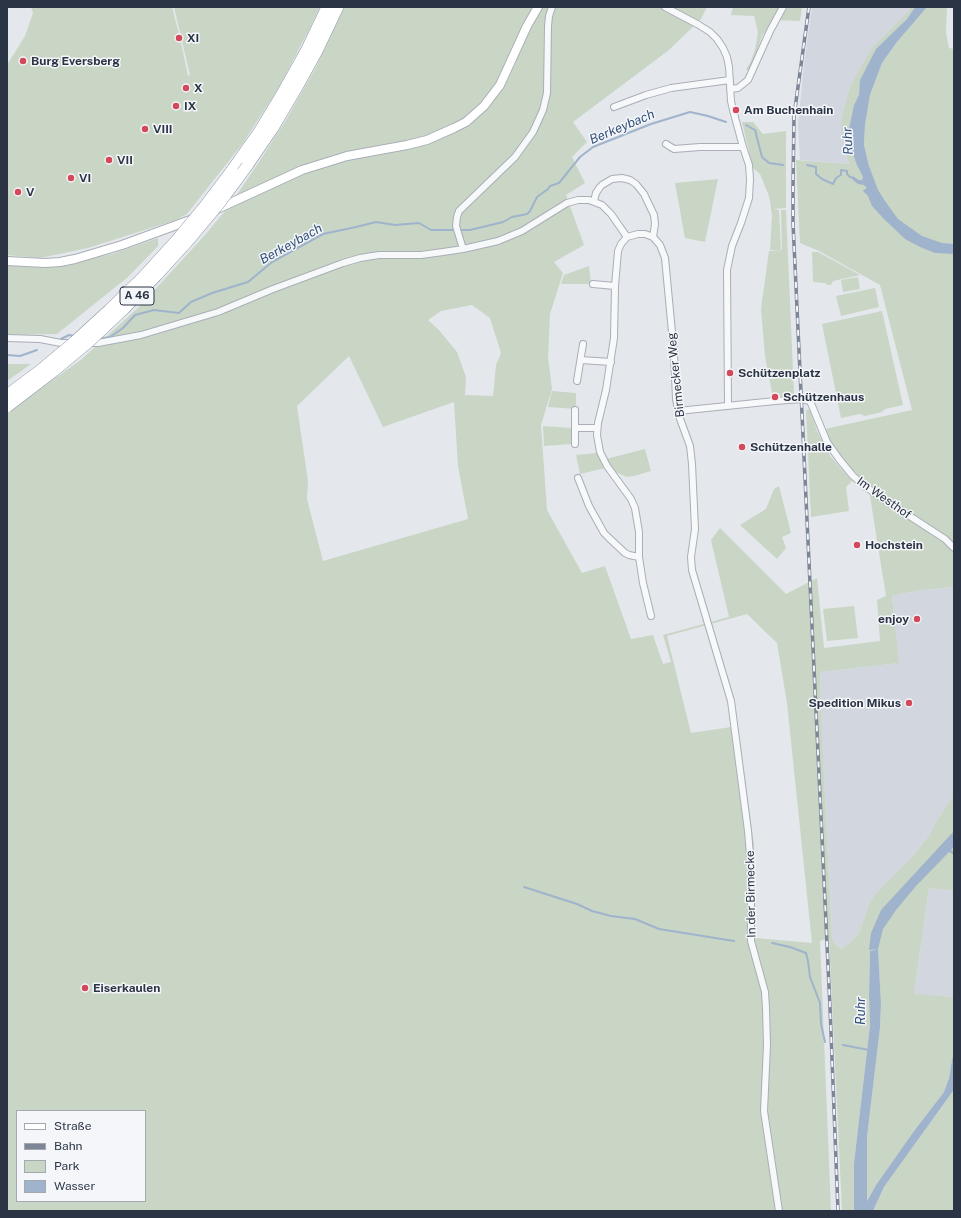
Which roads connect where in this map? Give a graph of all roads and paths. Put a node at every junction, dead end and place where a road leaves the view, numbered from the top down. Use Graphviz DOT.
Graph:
graph roads {
  1 [pos="327,7"];
  2 [pos="338,7"];
  3 [pos="538,7"];
  4 [pos="552,7"];
  5 [pos="665,7"];
  6 [pos="783,7"];
  7 [pos="730,80"];
  8 [pos="730,89"];
  9 [pos="614,107"];
  10 [pos="666,144"];
  11 [pos="743,146"];
  12 [pos="594,201"];
  13 [pos="627,237"];
  14 [pos="653,237"];
  15 [pos="463,249"];
  16 [pos="7,261"];
  17 [pos="593,284"];
  18 [pos="615,286"];
  19 [pos="7,338"];
  20 [pos="583,344"];
  21 [pos="581,360"];
  22 [pos="611,362"];
  23 [pos="578,382"];
  24 [pos="7,395"];
  25 [pos="728,406"];
  26 [pos="7,407"];
  27 [pos="575,410"];
  28 [pos="678,411"];
  29 [pos="575,428"];
  30 [pos="597,428"];
  31 [pos="575,444"];
  32 [pos="578,478"];
  33 [pos="954,548"];
  34 [pos="639,557"];
  35 [pos="651,616"];
  36 [pos="709,627"];
  37 [pos="780,1211"];
  1 -- 24 [label="highway, A 46, bridge"];
  2 -- 26 [label="highway, A 46, bridge"];
  3 -- 16 [label="street"];
  4 -- 15 [label="street"];
  5 -- 7 [label="street"];
  6 -- 8 [label="street"];
  7 -- 8 [label="street"];
  7 -- 9 [label="street"];
  8 -- 11 [label="street"];
  10 -- 11 [label="street"];
  11 -- 25 [label="street"];
  12 -- 13 [label="street"];
  12 -- 14 [label="street"];
  12 -- 15 [label="street"];
  13 -- 14 [label="street"];
  13 -- 18 [label="street"];
  14 -- 28 [label="street, Birmecker Weg"];
  15 -- 19 [label="street"];
  17 -- 18 [label="street"];
  18 -- 22 [label="street"];
  20 -- 21 [label="street"];
  21 -- 22 [label="street"];
  21 -- 23 [label="street"];
  22 -- 30 [label="street"];
  25 -- 28 [label="street"];
  25 -- 33 [label="street, Im Westhof"];
  27 -- 29 [label="street"];
  28 -- 36 [label="street, Birmecker Weg"];
  29 -- 30 [label="street"];
  29 -- 31 [label="street"];
  30 -- 34 [label="street"];
  32 -- 34 [label="street"];
  34 -- 35 [label="street"];
  36 -- 37 [label="street, In der Birmecke"];
}
